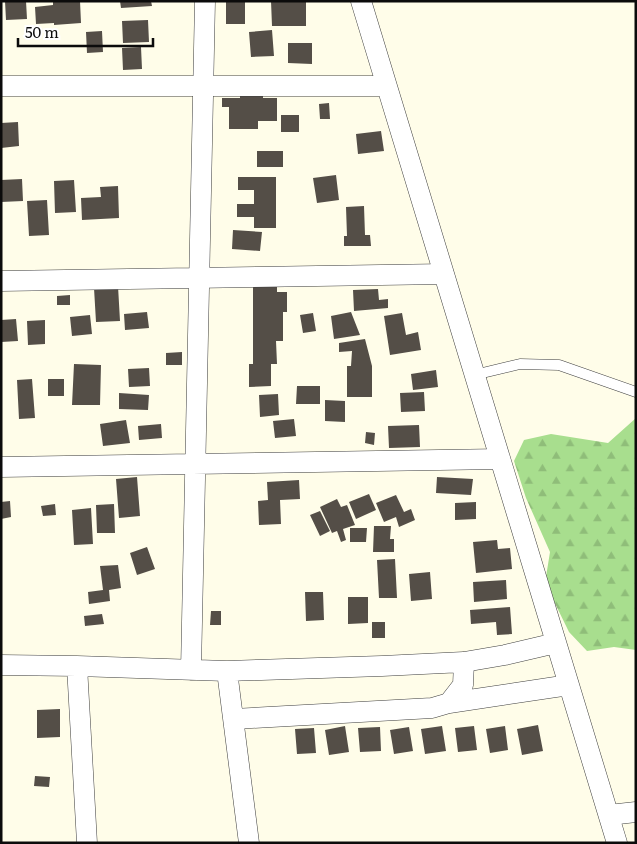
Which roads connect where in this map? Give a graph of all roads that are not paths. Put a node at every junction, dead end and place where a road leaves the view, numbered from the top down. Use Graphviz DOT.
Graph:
graph roads {
  1 [pos="205,1"];
  2 [pos="360,1"];
  3 [pos="1,86"];
  4 [pos="203,86"];
  5 [pos="386,86"];
  6 [pos="444,274"];
  7 [pos="199,278"];
  8 [pos="1,281"];
  9 [pos="474,375"];
  10 [pos="636,392"];
  11 [pos="500,459"];
  12 [pos="195,464"];
  13 [pos="1,467"];
  14 [pos="556,642"];
  15 [pos="464,662"];
  16 [pos="1,665"];
  17 [pos="77,666"];
  18 [pos="191,670"];
  19 [pos="226,671"];
  20 [pos="569,685"];
  21 [pos="449,703"];
  22 [pos="234,719"];
  23 [pos="636,812"];
  24 [pos="609,815"];
  25 [pos="87,843"];
  26 [pos="249,843"];
  27 [pos="617,843"];
  1 -- 4 [label="street"];
  2 -- 5 [label="street"];
  3 -- 4 [label="street"];
  4 -- 5 [label="street"];
  4 -- 7 [label="street"];
  5 -- 6 [label="street"];
  6 -- 7 [label="street"];
  6 -- 9 [label="street"];
  7 -- 8 [label="street"];
  7 -- 12 [label="street"];
  9 -- 10 [label="lane"];
  9 -- 11 [label="street"];
  11 -- 12 [label="street"];
  11 -- 14 [label="street"];
  12 -- 13 [label="street"];
  12 -- 18 [label="street"];
  14 -- 15 [label="street"];
  14 -- 20 [label="street"];
  15 -- 19 [label="street"];
  15 -- 21 [label="street"];
  16 -- 17 [label="street"];
  17 -- 18 [label="street"];
  17 -- 25 [label="street"];
  18 -- 19 [label="street"];
  19 -- 22 [label="street"];
  20 -- 21 [label="street"];
  20 -- 24 [label="street"];
  21 -- 22 [label="street"];
  22 -- 26 [label="street"];
  23 -- 24 [label="street"];
  24 -- 27 [label="street"];
}
